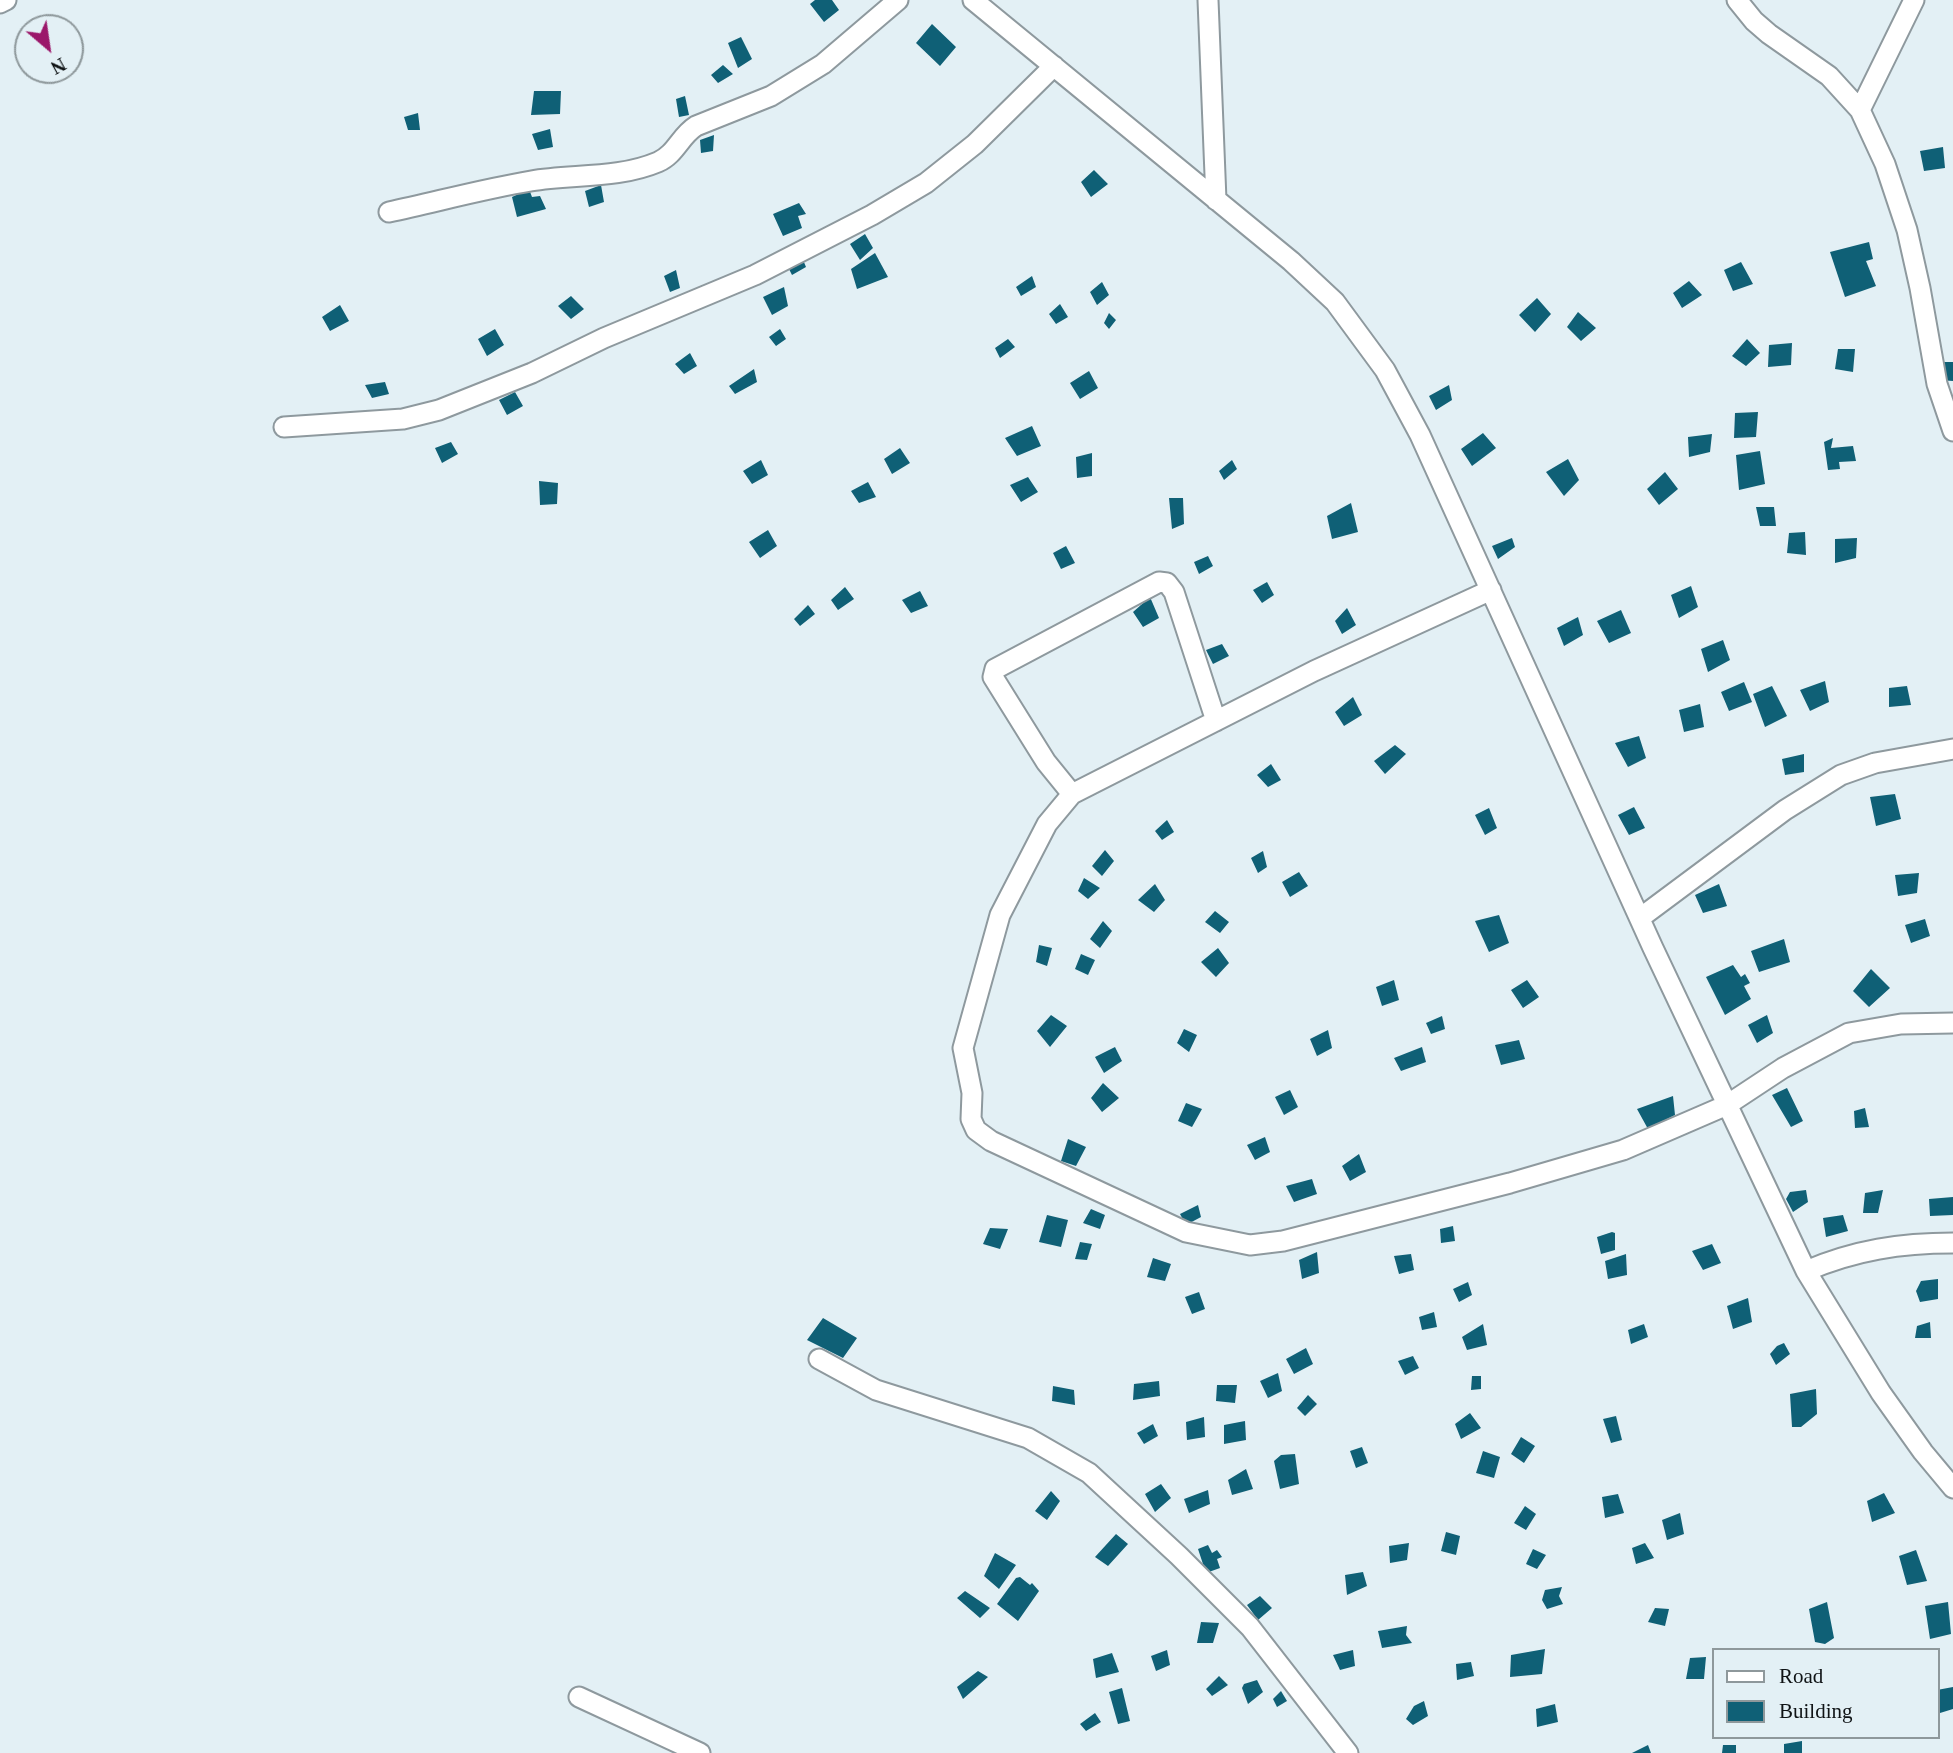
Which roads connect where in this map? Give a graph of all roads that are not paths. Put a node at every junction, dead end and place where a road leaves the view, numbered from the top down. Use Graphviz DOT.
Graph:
graph roads {
  1 [pos="6,0"];
  2 [pos="898,0"];
  3 [pos="973,0"];
  4 [pos="1208,0"];
  5 [pos="1737,0"];
  6 [pos="1914,0"];
  7 [pos="0,3"];
  8 [pos="1054,66"];
  9 [pos="1860,110"];
  10 [pos="1216,200"];
  11 [pos="389,212"];
  12 [pos="284,427"];
  13 [pos="1953,431"];
  14 [pos="1490,590"];
  15 [pos="1216,721"];
  16 [pos="1953,750"];
  17 [pos="1072,794"];
  18 [pos="1640,918"];
  19 [pos="1953,1023"];
  20 [pos="1727,1105"];
  21 [pos="1953,1243"];
  22 [pos="1806,1270"];
  23 [pos="819,1359"];
  24 [pos="1953,1488"];
  25 [pos="579,1697"];
  26 [pos="700,1753"];
  27 [pos="1348,1753"];
  1 -- 7 [label="street"];
  2 -- 11 [label="street"];
  3 -- 8 [label="street"];
  4 -- 10 [label="street"];
  5 -- 9 [label="street"];
  6 -- 9 [label="street"];
  8 -- 10 [label="street"];
  8 -- 12 [label="street"];
  9 -- 13 [label="street"];
  10 -- 14 [label="street"];
  14 -- 15 [label="street"];
  14 -- 18 [label="street"];
  15 -- 17 [label="street"];
  15 -- 17 [label="street"];
  16 -- 18 [label="street"];
  17 -- 20 [label="street"];
  18 -- 20 [label="street"];
  19 -- 20 [label="street"];
  20 -- 22 [label="street"];
  21 -- 22 [label="street"];
  22 -- 24 [label="street"];
  23 -- 27 [label="street"];
  25 -- 26 [label="street"];
}
